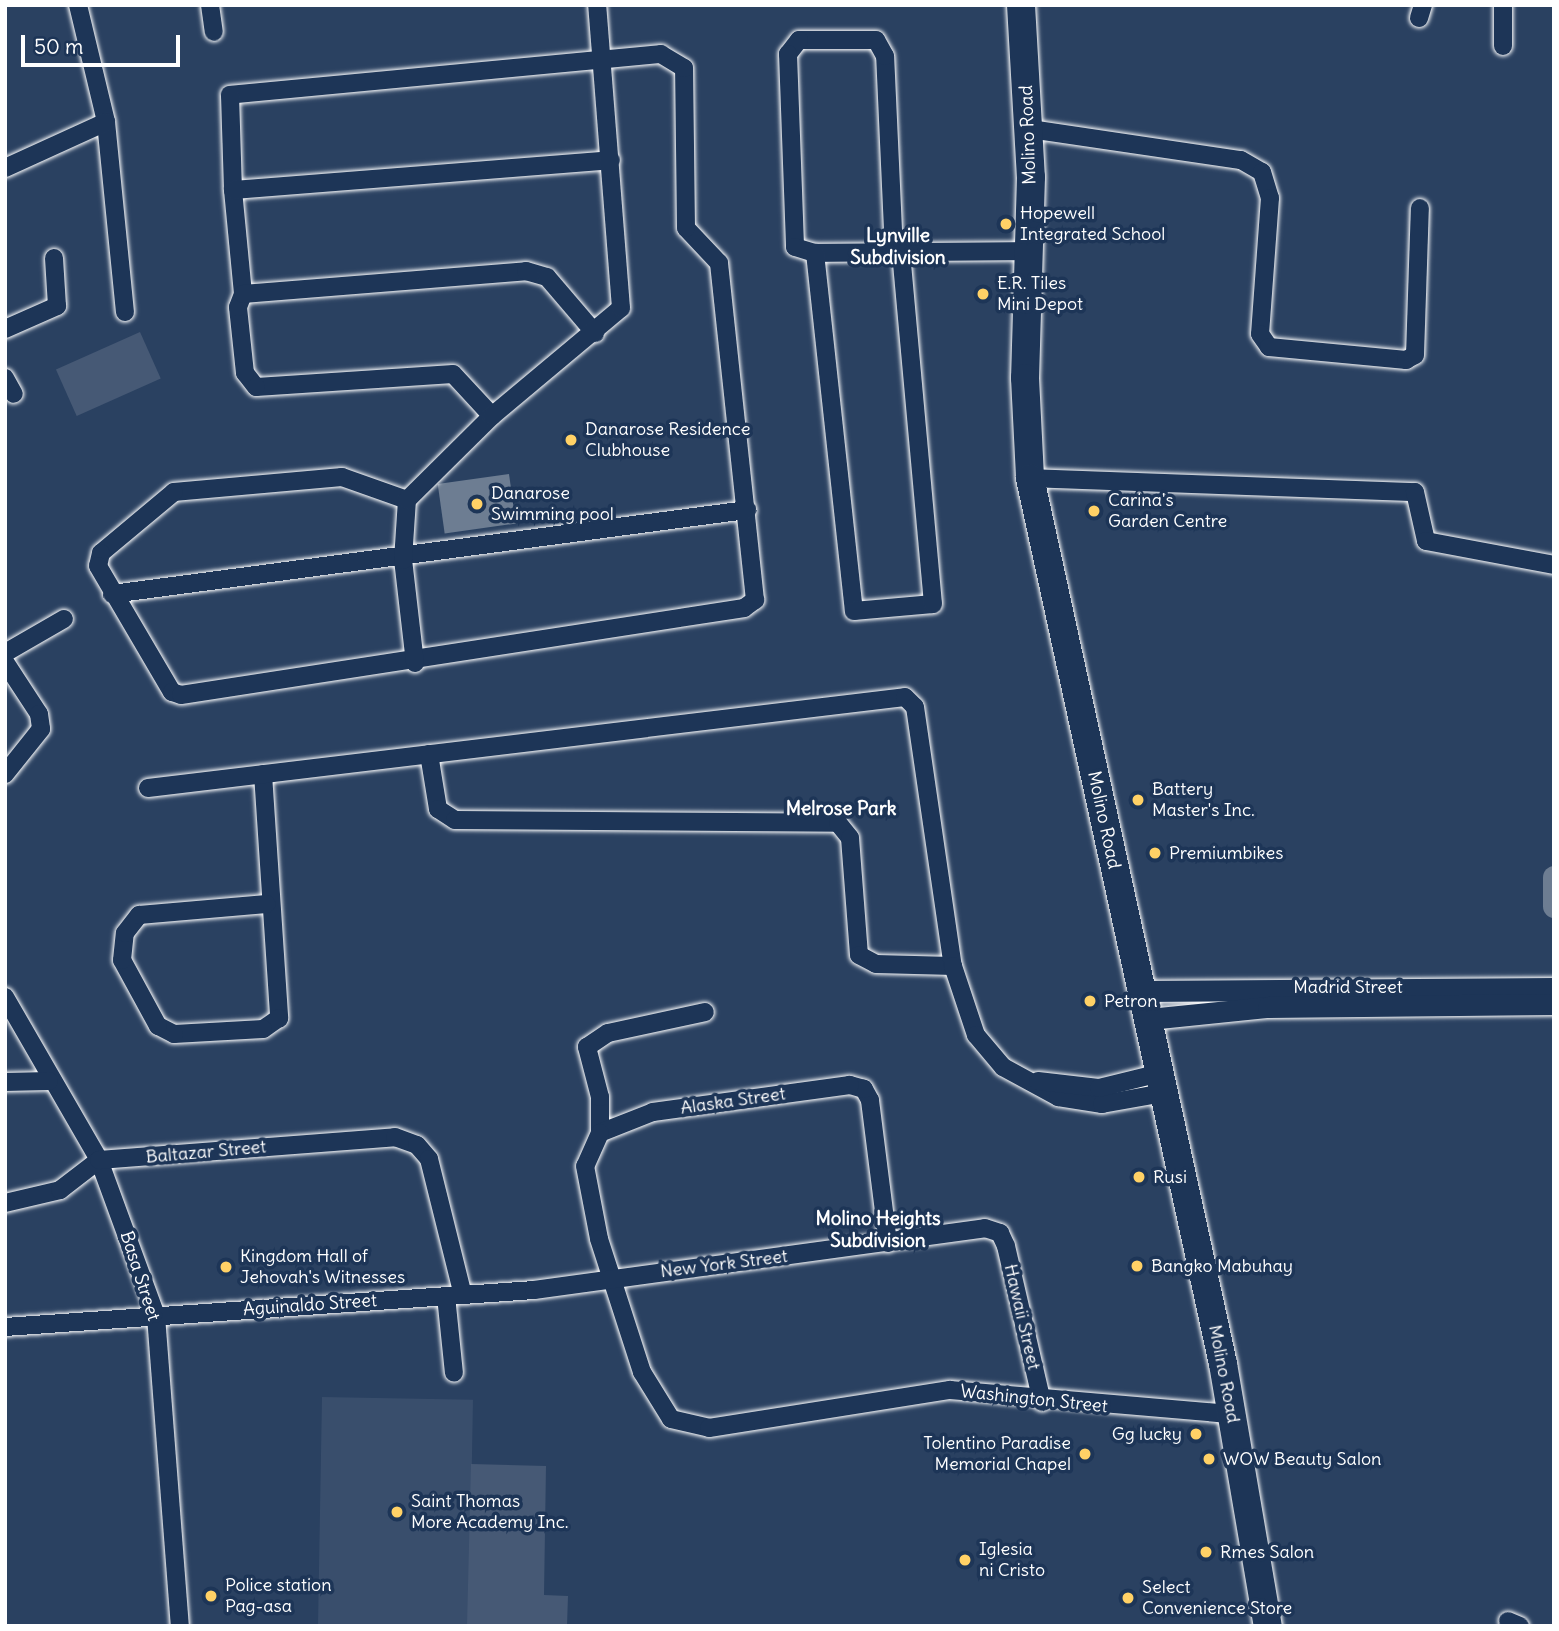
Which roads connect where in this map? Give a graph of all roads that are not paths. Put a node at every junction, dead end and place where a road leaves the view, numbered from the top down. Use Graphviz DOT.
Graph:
graph roads {
  1 [pos="78,5"];
  2 [pos="210,5"];
  3 [pos="597,5"];
  4 [pos="1021,5"];
  5 [pos="1503,5"];
  6 [pos="214,32"];
  7 [pos="1503,46"];
  8 [pos="602,59"];
  9 [pos="106,122"];
  10 [pos="1030,129"];
  11 [pos="611,160"];
  12 [pos="5,168"];
  13 [pos="233,190"];
  14 [pos="1420,208"];
  15 [pos="1028,251"];
  16 [pos="897,252"];
  17 [pos="815,253"];
  18 [pos="54,258"];
  19 [pos="243,294"];
  20 [pos="125,312"];
  21 [pos="5,330"];
  22 [pos="595,333"];
  23 [pos="5,378"];
  24 [pos="14,394"];
  25 [pos="492,416"];
  26 [pos="1030,478"];
  27 [pos="407,500"];
  28 [pos="747,510"];
  29 [pos="403,560"];
  30 [pos="1554,565"];
  31 [pos="112,594"];
  32 [pos="64,619"];
  33 [pos="5,653"];
  34 [pos="5,662"];
  35 [pos="415,663"];
  36 [pos="429,754"];
  37 [pos="5,774"];
  38 [pos="263,774"];
  39 [pos="148,788"];
  40 [pos="267,904"];
  41 [pos="953,966"];
  42 [pos="1554,988"];
  43 [pos="1142,991"];
  44 [pos="5,997"];
  45 [pos="1268,997"];
  46 [pos="1554,1004"];
  47 [pos="705,1012"];
  48 [pos="1149,1019"];
  49 [pos="49,1080"];
  50 [pos="5,1082"];
  51 [pos="1162,1083"];
  52 [pos="600,1133"];
  53 [pos="99,1160"];
  54 [pos="5,1203"];
  55 [pos="1000,1233"];
  56 [pos="888,1243"];
  57 [pos="613,1278"];
  58 [pos="455,1295"];
  59 [pos="156,1316"];
  60 [pos="5,1327"];
  61 [pos="454,1373"];
  62 [pos="1042,1402"];
  63 [pos="1232,1414"];
  64 [pos="180,1626"];
  65 [pos="1268,1626"];
  1 -- 9 [label="street"];
  2 -- 6 [label="street"];
  3 -- 8 [label="street"];
  4 -- 10 [label="main road, Molino Road"];
  5 -- 7 [label="street"];
  8 -- 11 [label="street"];
  8 -- 13 [label="street"];
  8 -- 28 [label="street"];
  9 -- 12 [label="street"];
  9 -- 20 [label="street"];
  10 -- 14 [label="street"];
  10 -- 15 [label="main road, Molino Road"];
  11 -- 13 [label="street"];
  11 -- 22 [label="street"];
  13 -- 19 [label="street"];
  15 -- 16 [label="street"];
  15 -- 26 [label="main road, Molino Road"];
  16 -- 17 [label="street"];
  16 -- 17 [label="street"];
  16 -- 17 [label="street"];
  18 -- 21 [label="street"];
  19 -- 22 [label="street"];
  19 -- 25 [label="street"];
  22 -- 25 [label="street"];
  23 -- 24 [label="street"];
  25 -- 27 [label="street"];
  26 -- 30 [label="street"];
  26 -- 43 [label="main road, Molino Road"];
  27 -- 29 [label="street"];
  27 -- 31 [label="street"];
  28 -- 29 [label="street"];
  28 -- 35 [label="street"];
  29 -- 31 [label="street"];
  29 -- 35 [label="street"];
  31 -- 35 [label="street"];
  32 -- 33 [label="street"];
  34 -- 37 [label="street"];
  36 -- 38 [label="street"];
  36 -- 41 [label="street"];
  36 -- 41 [label="street"];
  38 -- 39 [label="street"];
  38 -- 40 [label="street"];
  40 -- 40 [label="street"];
  41 -- 51 [label="street"];
  42 -- 45 [label="street, Madrid Street"];
  43 -- 45 [label="street, Madrid Street"];
  43 -- 48 [label="main road, Molino Road"];
  44 -- 49 [label="street, Basa Street"];
  45 -- 46 [label="street, Madrid Street"];
  45 -- 48 [label="street, Madrid Street"];
  47 -- 52 [label="street"];
  48 -- 51 [label="main road, Molino Road"];
  49 -- 50 [label="street"];
  49 -- 53 [label="street, Basa Street"];
  51 -- 63 [label="main road, Molino Road"];
  52 -- 56 [label="street, Alaska Street"];
  52 -- 57 [label="street"];
  53 -- 54 [label="street"];
  53 -- 58 [label="street, Baltazar Street"];
  53 -- 59 [label="street, Basa Street"];
  55 -- 56 [label="street, New York Street"];
  55 -- 62 [label="street, Hawaii Street"];
  56 -- 57 [label="street, New York Street"];
  57 -- 58 [label="street, Aguinaldo Street"];
  57 -- 62 [label="street, Washington Street"];
  58 -- 59 [label="street, Aguinaldo Street"];
  58 -- 61 [label="street"];
  59 -- 60 [label="street, Aguinaldo Street"];
  59 -- 64 [label="street, Basa Street"];
  62 -- 63 [label="street, Washington Street"];
  63 -- 65 [label="main road, Molino Road"];
}
